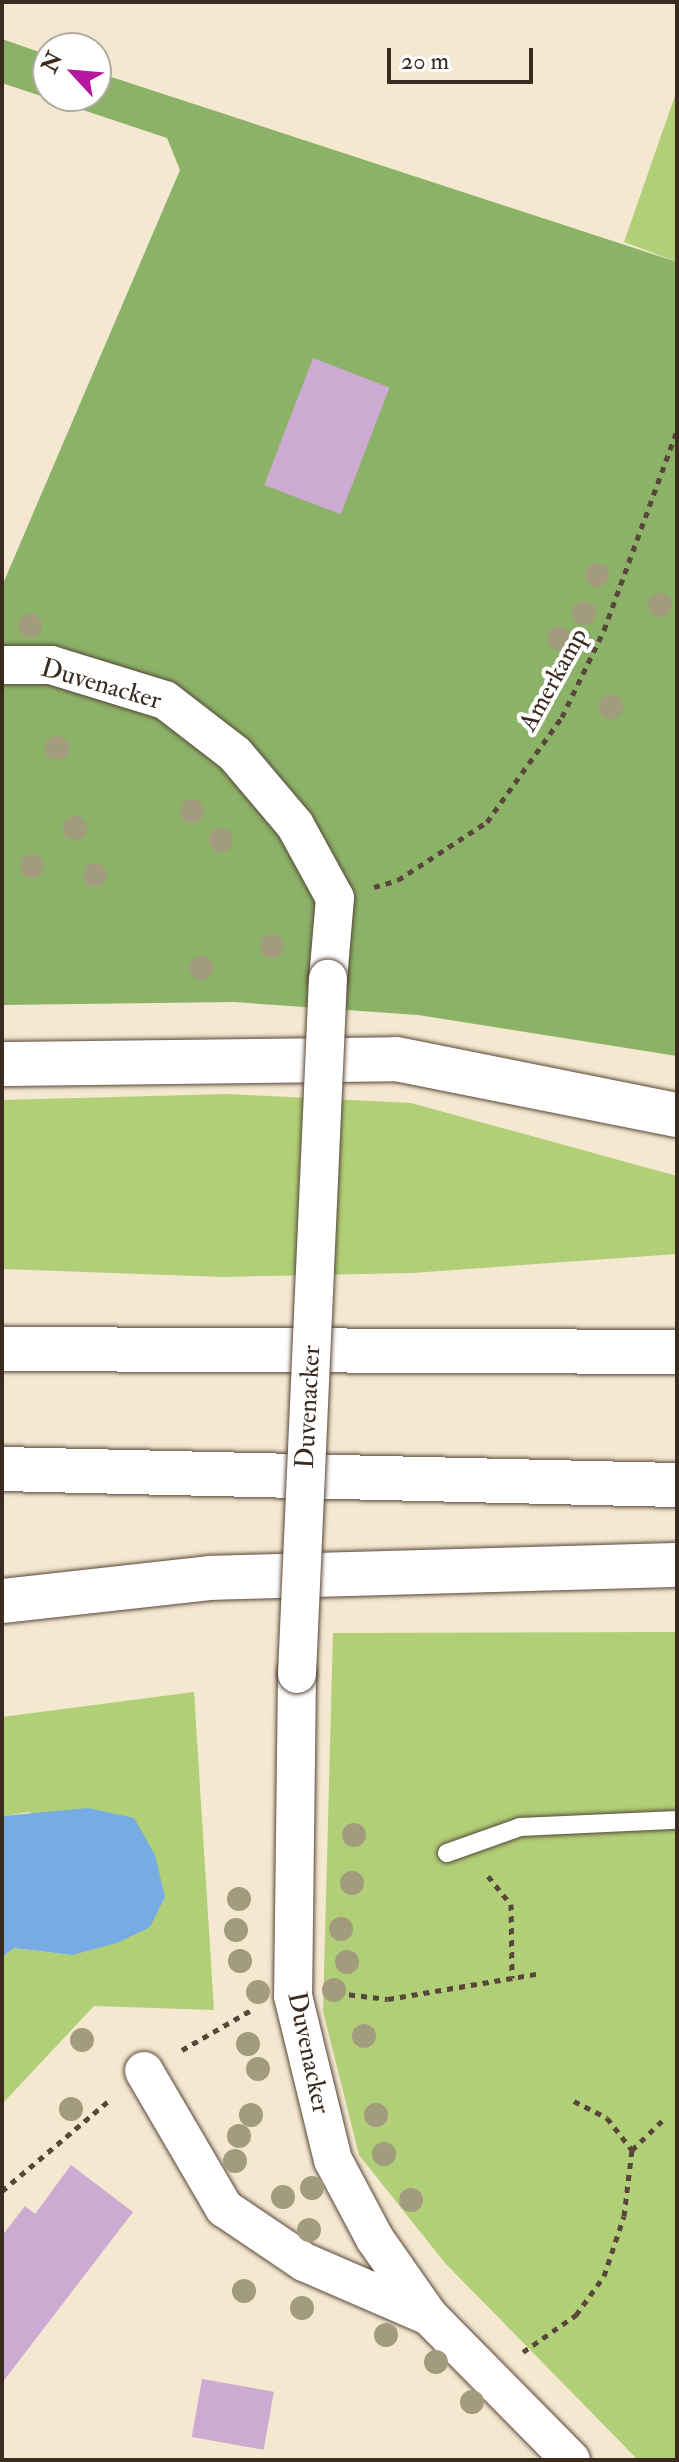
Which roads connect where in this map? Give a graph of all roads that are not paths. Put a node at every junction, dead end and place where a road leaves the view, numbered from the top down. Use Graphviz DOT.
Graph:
graph roads {
  1 [pos="2,665"];
  2 [pos="2,1064"];
  3 [pos="677,1115"];
  4 [pos="2,1349"];
  5 [pos="677,1352"];
  6 [pos="2,1469"];
  7 [pos="677,1485"];
  8 [pos="677,1565"];
  9 [pos="2,1601"];
  10 [pos="677,1820"];
  11 [pos="447,1853"];
  12 [pos="144,2071"];
  13 [pos="429,2316"];
  14 [pos="571,2460"];
  1 -- 13 [label="street, Duvenacker, bridge"];
  2 -- 3 [label="highway"];
  4 -- 5 [label="highway"];
  6 -- 7 [label="highway"];
  8 -- 9 [label="highway"];
  10 -- 11 [label="lane"];
  12 -- 13 [label="street, Duvenacker"];
  13 -- 14 [label="street, Duvenacker"];
}
